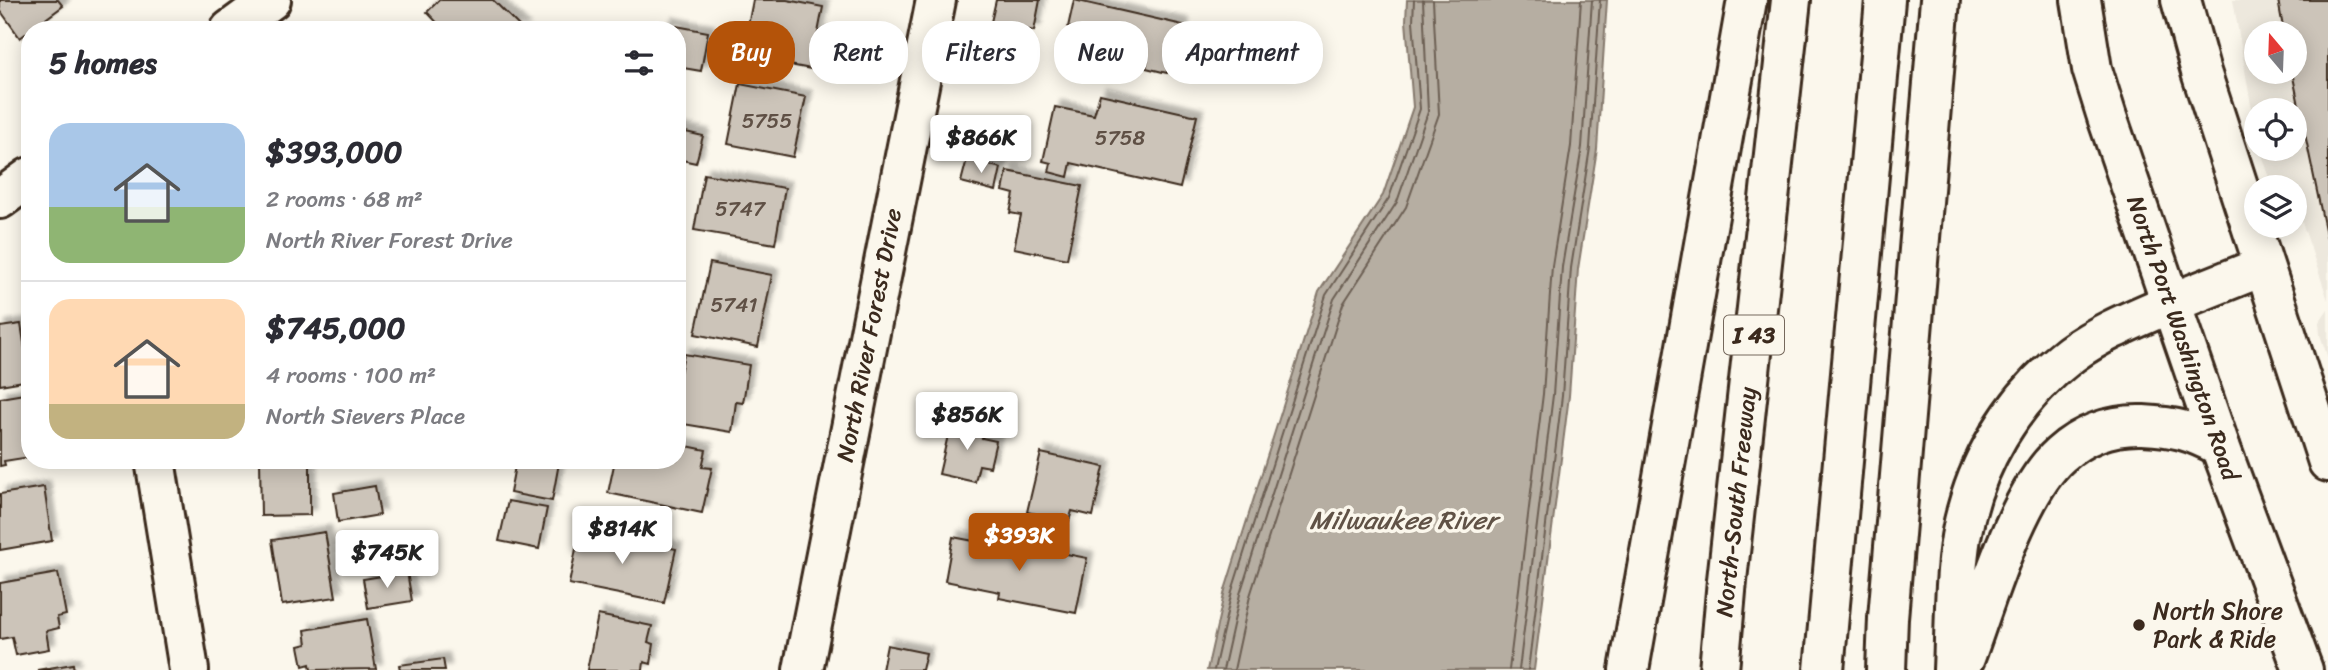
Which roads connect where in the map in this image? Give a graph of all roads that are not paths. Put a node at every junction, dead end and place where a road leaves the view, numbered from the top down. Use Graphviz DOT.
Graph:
graph roads {
  1 [pos="936,0"];
  2 [pos="1747,0"];
  3 [pos="1791,0"];
  4 [pos="1885,0"];
  5 [pos="1940,0"];
  6 [pos="2081,0"];
  7 [pos="2181,0"];
  8 [pos="2264,266"];
  9 [pos="2171,303"];
  10 [pos="2220,446"];
  11 [pos="2328,462"];
  12 [pos="156,469"];
  13 [pos="189,670"];
  14 [pos="803,670"];
  15 [pos="1629,670"];
  16 [pos="1719,670"];
  17 [pos="1824,670"];
  18 [pos="1886,670"];
  19 [pos="1953,670"];
  20 [pos="1961,670"];
  21 [pos="2303,670"];
  1 -- 14 [label="main road, North River Forest Drive"];
  2 -- 15 [label="main road"];
  3 -- 16 [label="main road, North-South Freeway / I 43"];
  4 -- 17 [label="main road"];
  5 -- 18 [label="main road"];
  6 -- 9 [label="main road, North Port Washington Road"];
  7 -- 8 [label="main road"];
  8 -- 9 [label="main road"];
  8 -- 11 [label="main road"];
  9 -- 10 [label="main road, North Port Washington Road"];
  9 -- 19 [label="main road"];
  10 -- 20 [label="main road"];
  10 -- 21 [label="main road, North Port Washington Road"];
  12 -- 13 [label="main road"];
}
